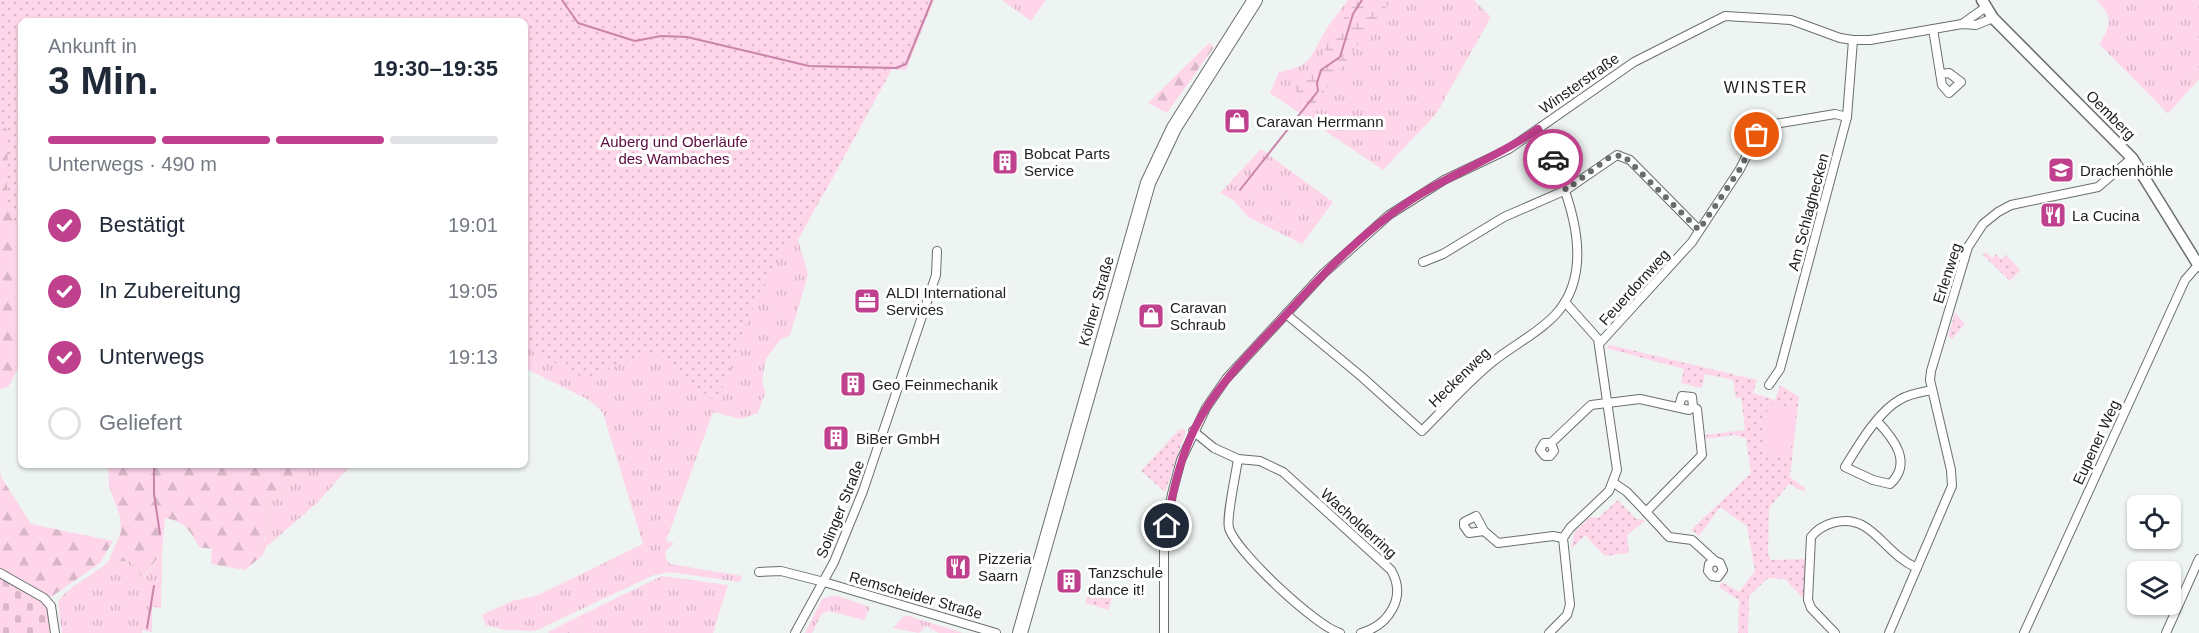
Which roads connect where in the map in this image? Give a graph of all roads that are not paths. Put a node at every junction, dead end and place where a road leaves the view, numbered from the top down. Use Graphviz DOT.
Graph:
graph roads {
  1 [pos="1255,0"];
  2 [pos="1984,4"];
  3 [pos="1993,18"];
  4 [pos="1962,24"];
  5 [pos="1933,29"];
  6 [pos="1853,40"];
  7 [pos="1940,74"];
  8 [pos="1847,117"];
  9 [pos="1538,129"];
  10 [pos="2132,158"];
  11 [pos="1566,190"];
  12 [pos="1699,230"];
  13 [pos="937,251"];
  14 [pos="1423,262"];
  15 [pos="2198,266"];
  16 [pos="1565,302"];
  17 [pos="1286,314"];
  18 [pos="1599,344"];
  19 [pos="1769,385"];
  20 [pos="1932,390"];
  21 [pos="1607,402"];
  22 [pos="1679,406"];
  23 [pos="1693,406"];
  24 [pos="1877,421"];
  25 [pos="1194,431"];
  26 [pos="1551,443"];
  27 [pos="1238,459"];
  28 [pos="1614,483"];
  29 [pos="1646,512"];
  30 [pos="1484,531"];
  31 [pos="1563,538"];
  32 [pos="2199,559"];
  33 [pos="1714,561"];
  34 [pos="1917,568"];
  35 [pos="759,572"];
  36 [pos="0,573"];
  37 [pos="824,582"];
  38 [pos="55,633"];
  39 [pos="795,633"];
  40 [pos="996,633"];
  41 [pos="1020,633"];
  42 [pos="1164,633"];
  43 [pos="1340,633"];
  44 [pos="1361,633"];
  45 [pos="1549,633"];
  46 [pos="1835,633"];
  47 [pos="1889,633"];
  48 [pos="2024,633"];
  49 [pos="2166,633"];
  1 -- 41 [label="main road, Kölner Straße"];
  2 -- 3 [label="street, Oemberg"];
  2 -- 4 [label="street, Winsterstraße"];
  3 -- 4 [label="street, Winsterstraße"];
  3 -- 10 [label="street, Oemberg"];
  4 -- 5 [label="street, Winsterstraße"];
  5 -- 6 [label="street, Winsterstraße"];
  5 -- 7 [label="street"];
  6 -- 8 [label="street, Am Schlaghecken"];
  6 -- 9 [label="street, Winsterstraße"];
  8 -- 12 [label="street, Feuerdornweg"];
  8 -- 19 [label="street, Am Schlaghecken"];
  9 -- 11 [label="street, Heckenweg"];
  9 -- 17 [label="street, Winsterstraße"];
  10 -- 15 [label="street, Oemberg"];
  10 -- 20 [label="street, Erlenweg"];
  11 -- 12 [label="street"];
  11 -- 14 [label="street"];
  11 -- 16 [label="street, Heckenweg"];
  12 -- 18 [label="street, Feuerdornweg"];
  13 -- 37 [label="street, Solinger Straße"];
  15 -- 48 [label="street, Eupener Weg"];
  16 -- 17 [label="street, Heckenweg"];
  16 -- 18 [label="street, Feuerdornweg"];
  17 -- 25 [label="street, Winsterstraße"];
  18 -- 21 [label="street"];
  20 -- 24 [label="street"];
  20 -- 34 [label="street, Erlenweg"];
  21 -- 22 [label="street"];
  21 -- 26 [label="street"];
  21 -- 28 [label="street"];
  22 -- 23 [label="street"];
  22 -- 23 [label="street"];
  23 -- 29 [label="street"];
  24 -- 24 [label="street"];
  25 -- 27 [label="street, Wacholderring"];
  25 -- 42 [label="street, Winsterstraße"];
  27 -- 43 [label="street"];
  27 -- 44 [label="street, Wacholderring"];
  28 -- 29 [label="street"];
  28 -- 31 [label="street"];
  29 -- 33 [label="street"];
  30 -- 31 [label="street"];
  31 -- 45 [label="street"];
  32 -- 49 [label="street"];
  34 -- 46 [label="street"];
  34 -- 47 [label="street, Erlenweg"];
  35 -- 37 [label="street, Remscheider Straße"];
  36 -- 38 [label="street"];
  37 -- 39 [label="street, Solinger Straße"];
  37 -- 40 [label="street, Remscheider Straße"];
}
